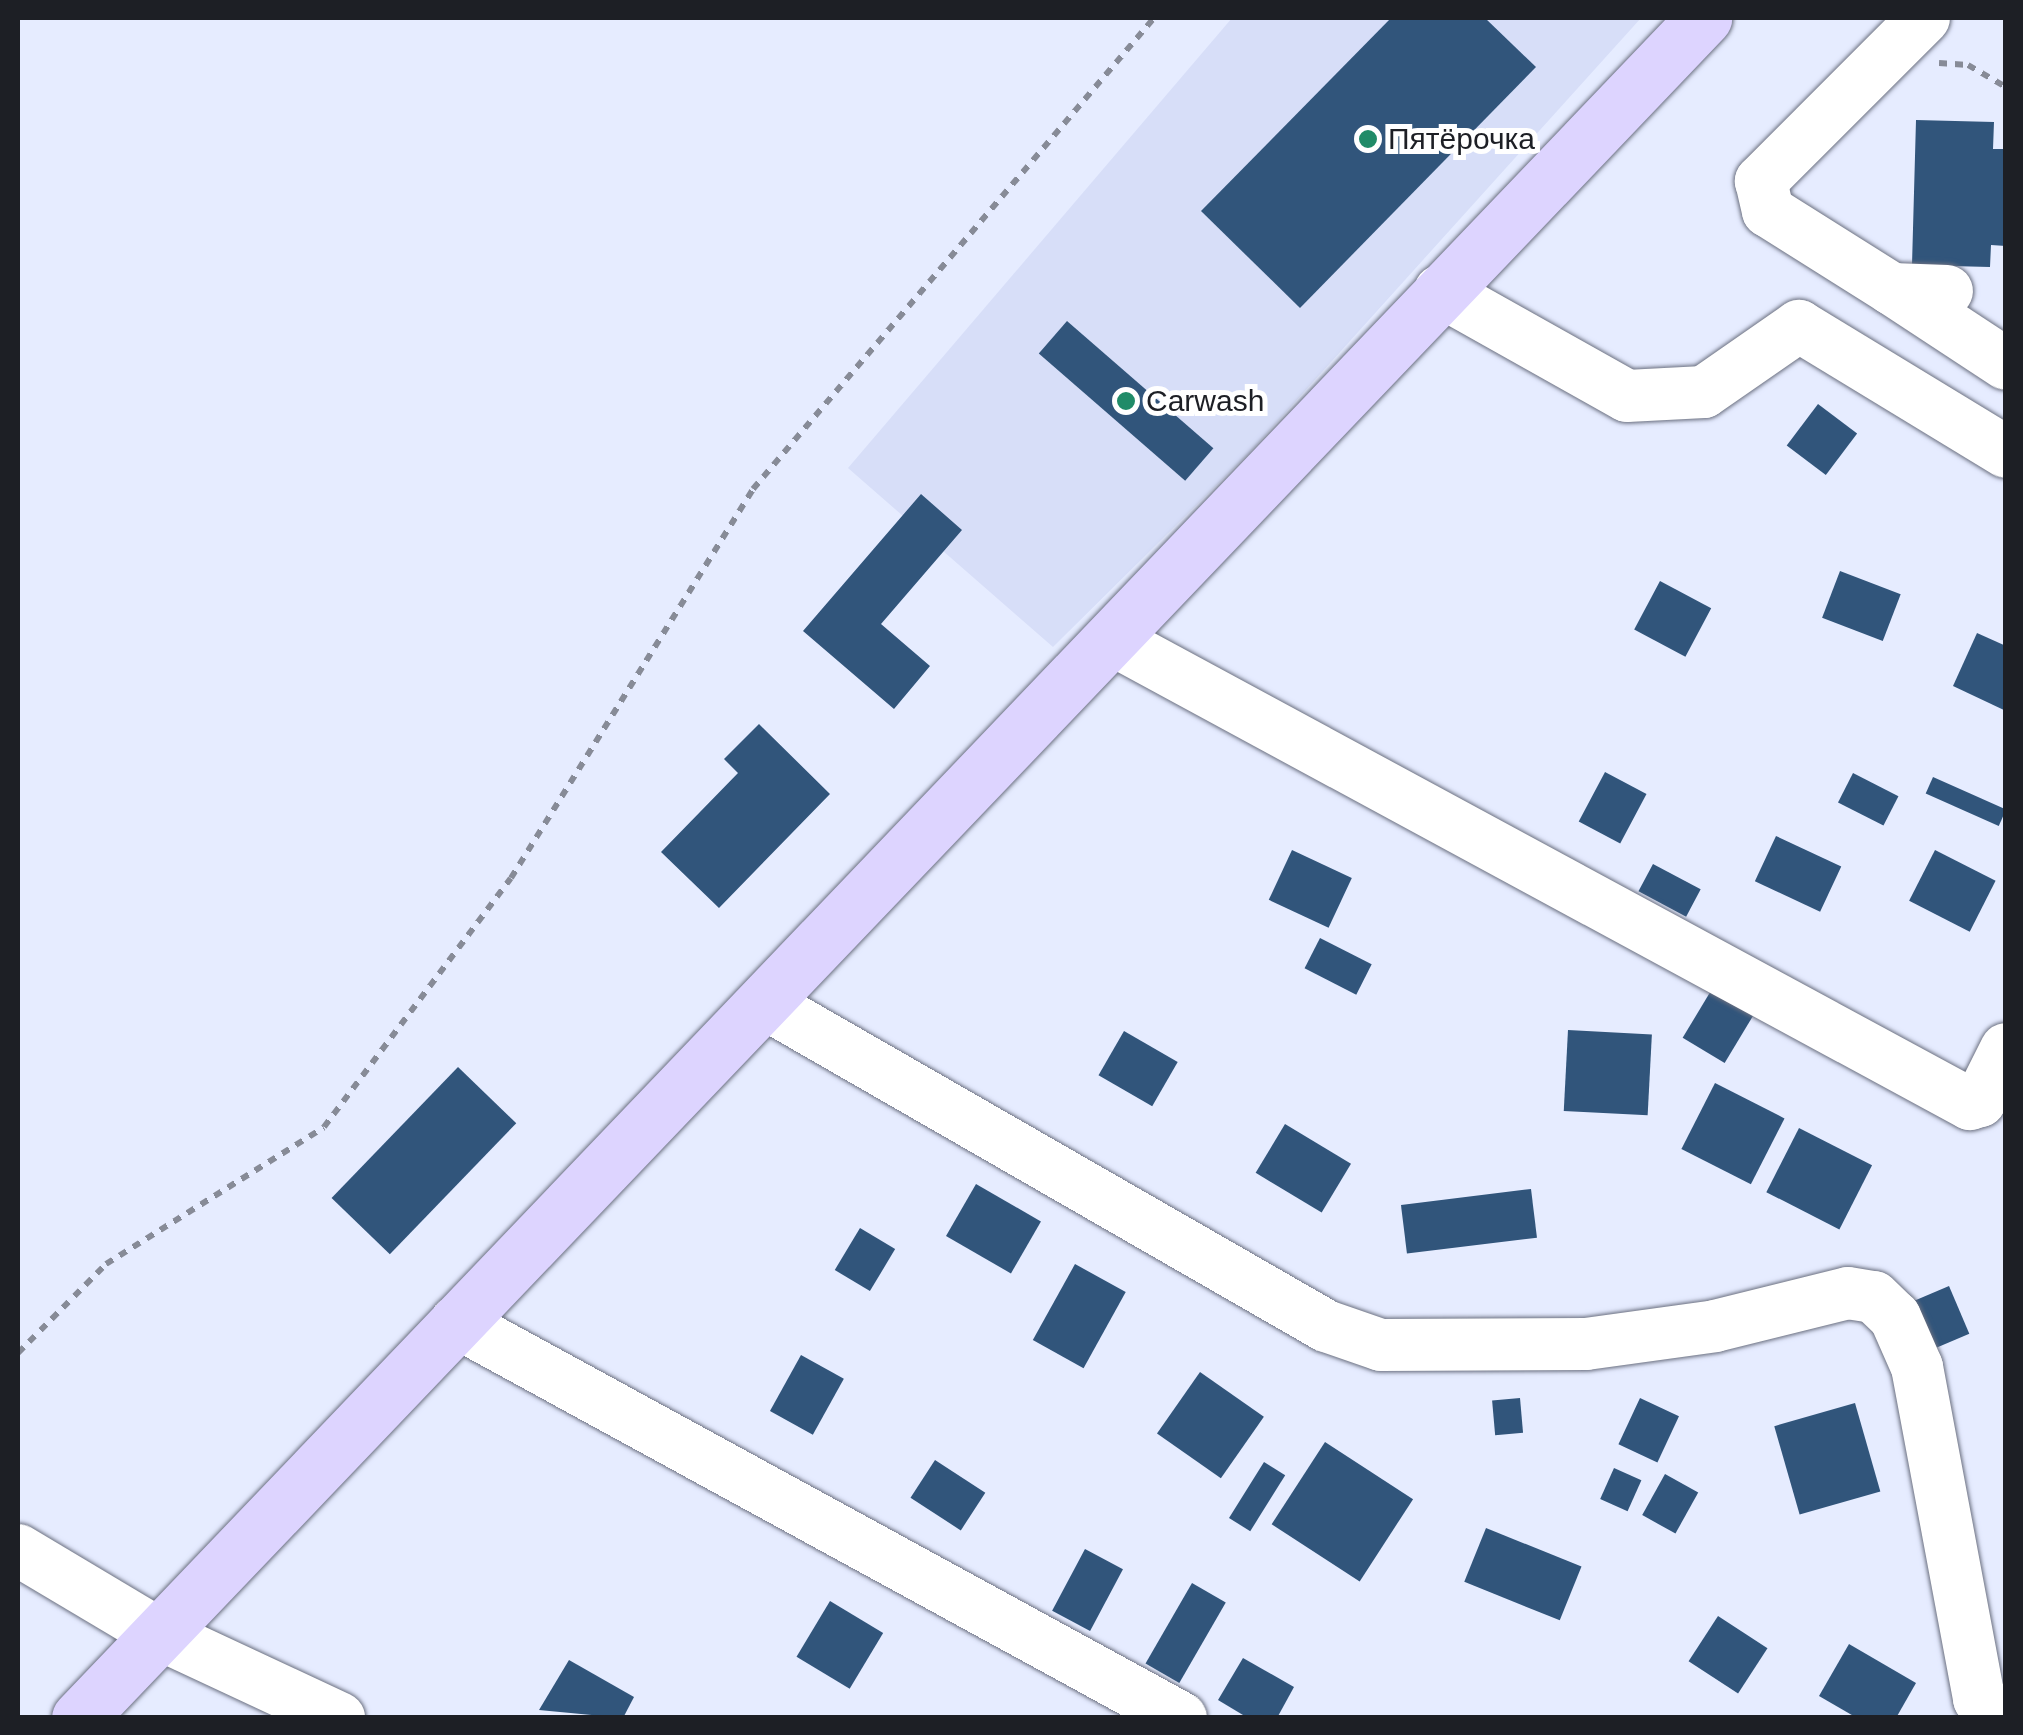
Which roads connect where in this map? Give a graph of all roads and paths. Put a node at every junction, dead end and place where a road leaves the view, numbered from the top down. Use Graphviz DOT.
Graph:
graph roads {
  1 [pos="1154,18"];
  2 [pos="1704,18"];
  3 [pos="1924,18"];
  4 [pos="1883,58"];
  5 [pos="2006,87"];
  6 [pos="1892,288"];
  7 [pos="1947,291"];
  8 [pos="1440,292"];
  9 [pos="2006,364"];
  10 [pos="2006,452"];
  11 [pos="1111,639"];
  12 [pos="764,1002"];
  13 [pos="2006,1049"];
  14 [pos="456,1322"];
  15 [pos="18,1353"];
  16 [pos="18,1550"];
  17 [pos="1985,1632"];
  18 [pos="157,1633"];
  19 [pos="1985,1712"];
  20 [pos="79,1718"];
  21 [pos="340,1718"];
  22 [pos="1181,1718"];
  1 -- 15 [label="path"];
  2 -- 8 [label="main road"];
  3 -- 4 [label="street"];
  4 -- 5 [label="path"];
  4 -- 6 [label="street"];
  6 -- 7 [label="street"];
  6 -- 9 [label="street"];
  8 -- 10 [label="street"];
  8 -- 11 [label="main road"];
  11 -- 12 [label="main road"];
  11 -- 13 [label="street"];
  12 -- 14 [label="main road"];
  12 -- 17 [label="street"];
  14 -- 18 [label="main road"];
  14 -- 22 [label="street"];
  16 -- 18 [label="street"];
  17 -- 19 [label="street"];
  18 -- 20 [label="main road"];
  18 -- 21 [label="street"];
}
